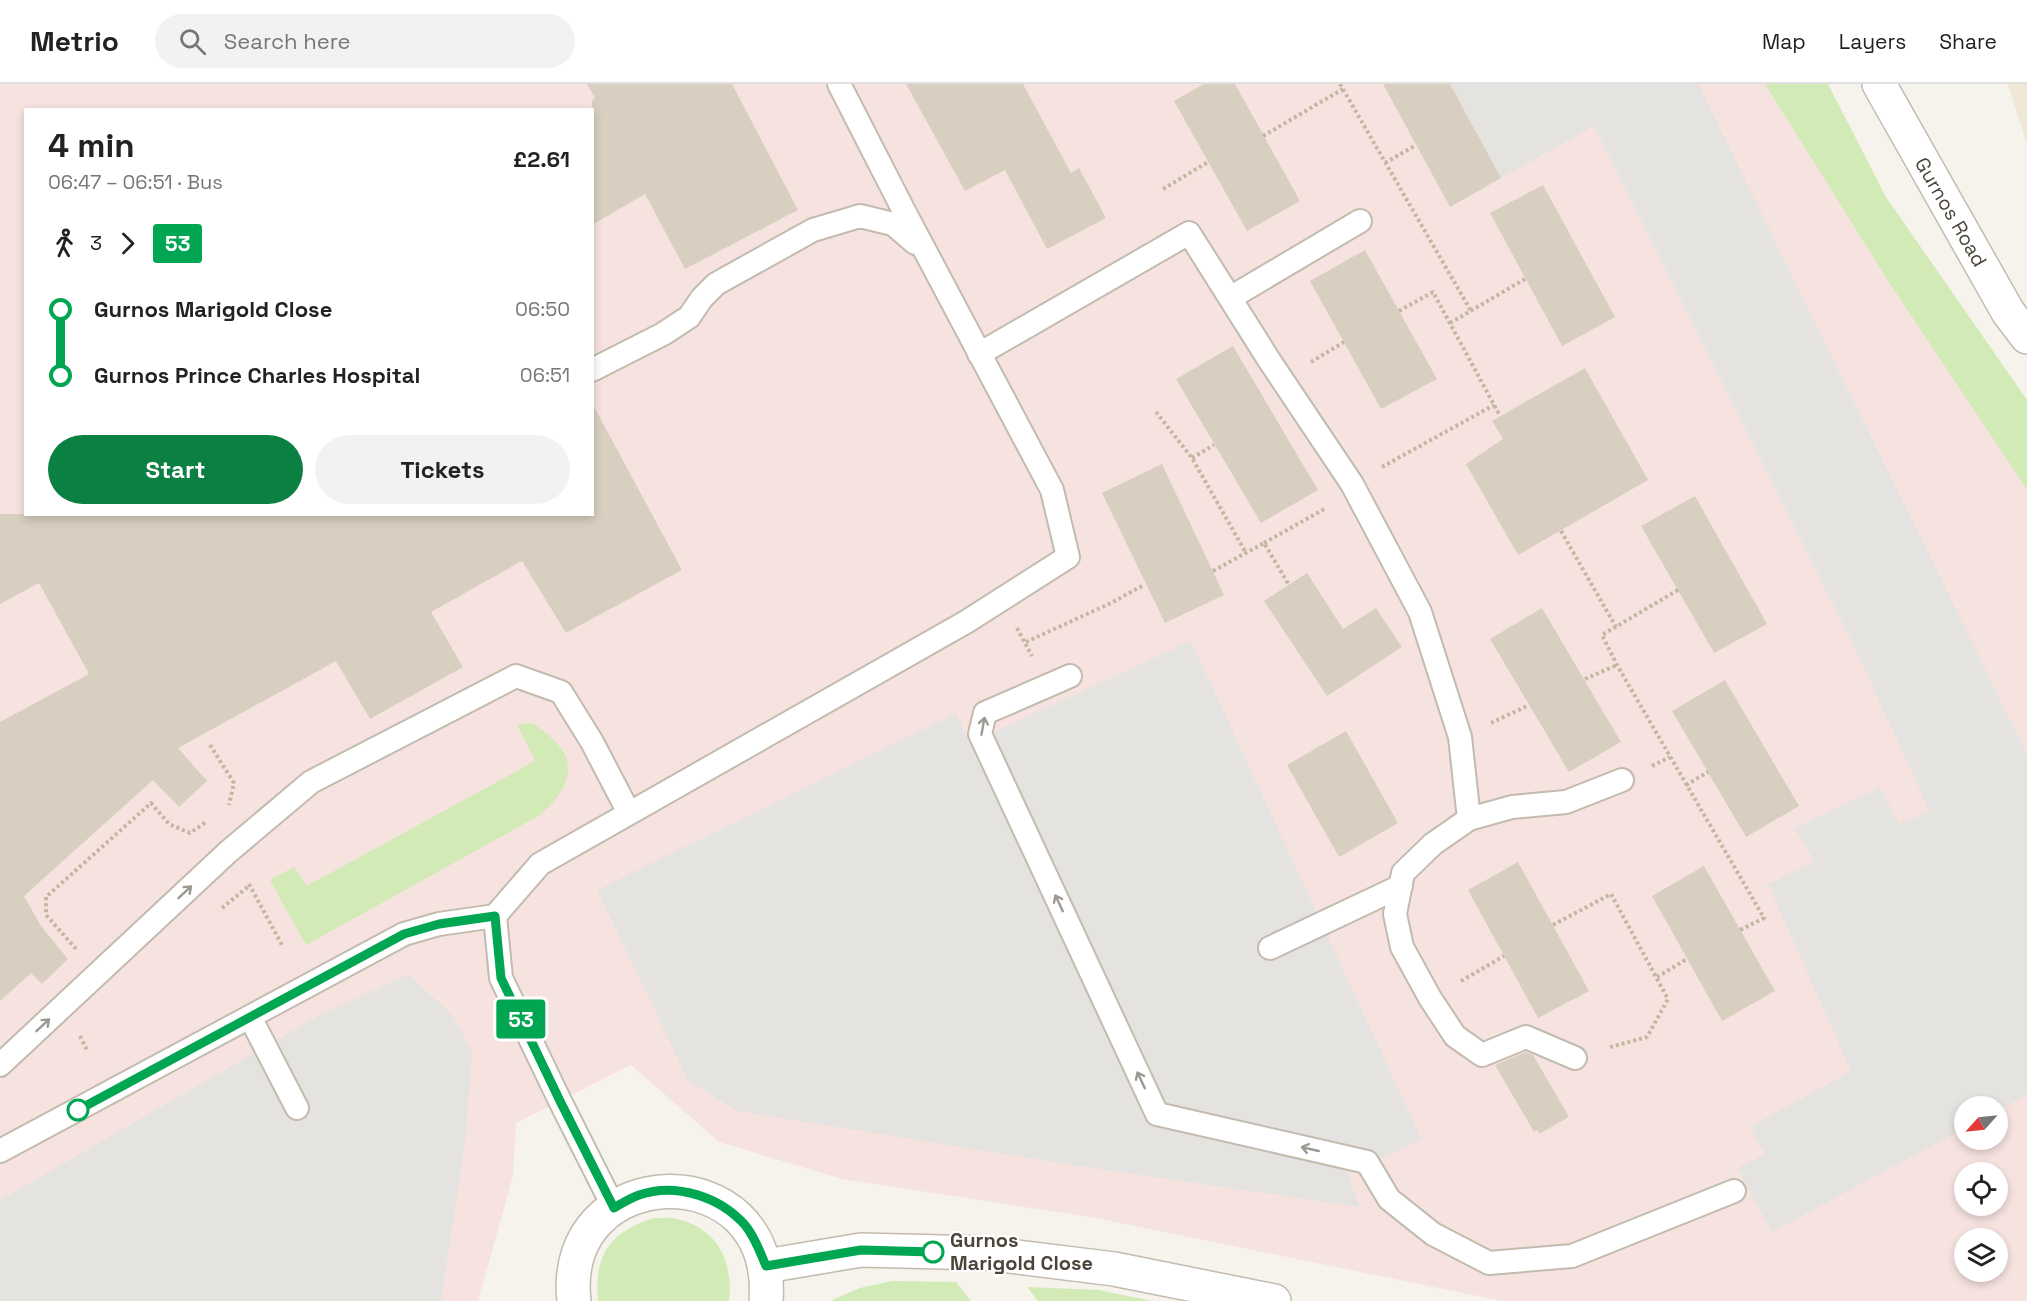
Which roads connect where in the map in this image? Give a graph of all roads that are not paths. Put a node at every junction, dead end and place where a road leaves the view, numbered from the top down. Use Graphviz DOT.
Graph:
graph roads {
  1 [pos="839,84"];
  2 [pos="1879,84"];
  3 [pos="1360,221"];
  4 [pos="924,249"];
  5 [pos="1230,298"];
  6 [pos="2027,337"];
  7 [pos="980,354"];
  8 [pos="594,369"];
  9 [pos="1070,676"];
  10 [pos="1622,780"];
  11 [pos="629,813"];
  12 [pos="1469,819"];
  13 [pos="1401,886"];
  14 [pos="495,916"];
  15 [pos="1270,948"];
  16 [pos="250,1017"];
  17 [pos="1575,1058"];
  18 [pos="0,1065"];
  19 [pos="297,1108"];
  20 [pos="0,1151"];
  21 [pos="1734,1191"];
  22 [pos="614,1208"];
  23 [pos="766,1266"];
  24 [pos="574,1301"];
  25 [pos="766,1301"];
  26 [pos="1274,1301"];
  1 -- 4 [label="lane"];
  2 -- 6 [label="street, Gurnos Road"];
  3 -- 5 [label="lane"];
  4 -- 7 [label="lane"];
  4 -- 8 [label="lane"];
  5 -- 7 [label="lane"];
  5 -- 12 [label="lane"];
  7 -- 11 [label="lane"];
  21 -- 9 [label="lane, one-way"];
  10 -- 12 [label="lane"];
  11 -- 14 [label="lane"];
  18 -- 11 [label="lane, one-way"];
  12 -- 13 [label="lane"];
  13 -- 15 [label="lane"];
  13 -- 17 [label="lane"];
  14 -- 16 [label="lane"];
  14 -- 22 [label="lane"];
  16 -- 19 [label="lane"];
  16 -- 20 [label="lane"];
  22 -- 23 [label="street"];
  22 -- 24 [label="street"];
  23 -- 25 [label="street"];
  23 -- 26 [label="street"];
}
